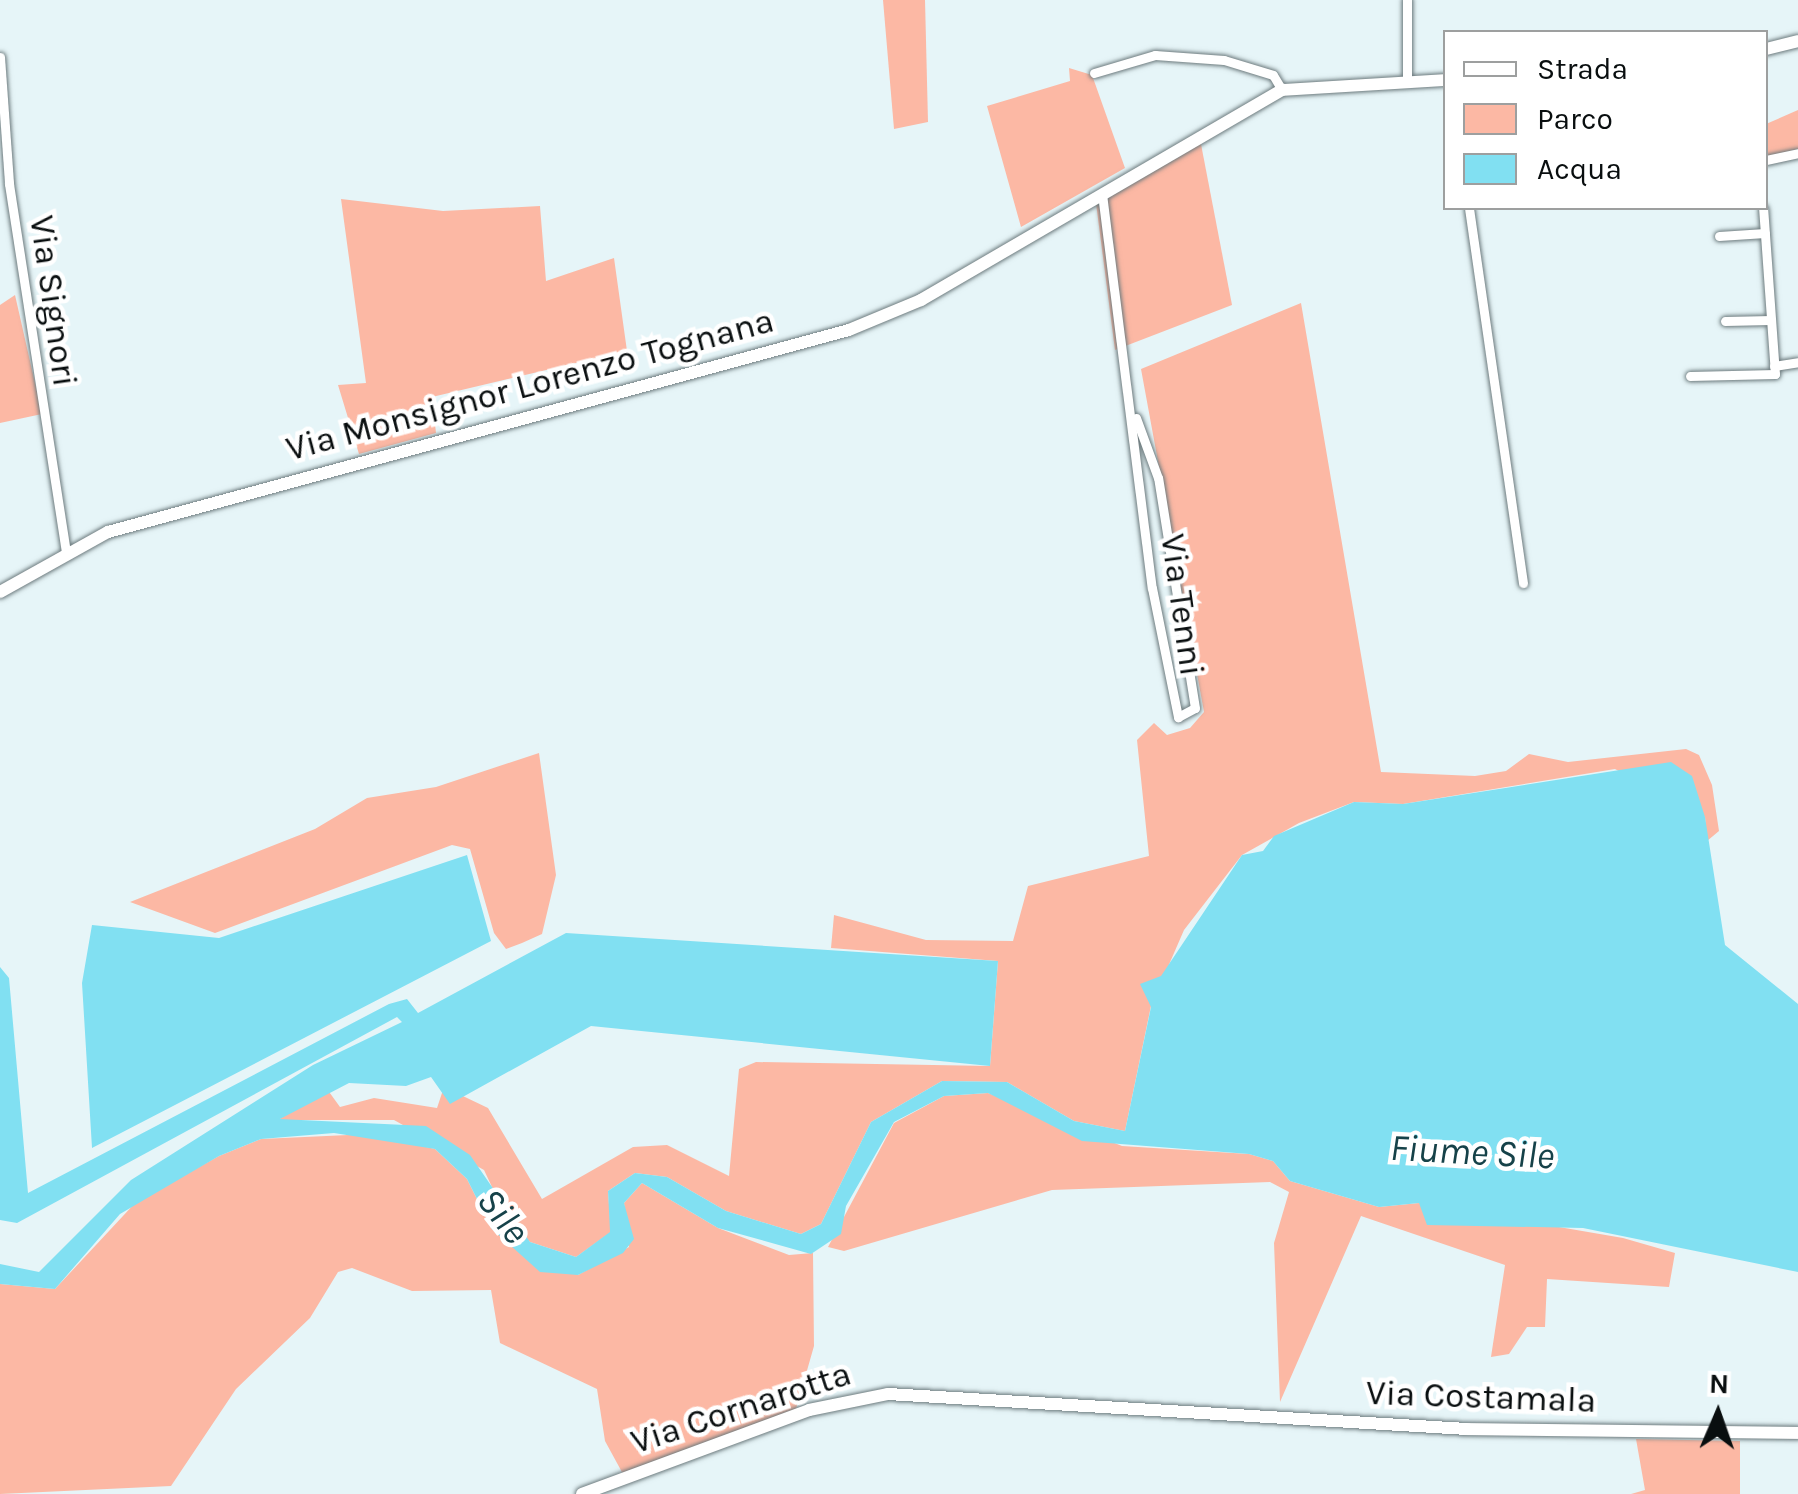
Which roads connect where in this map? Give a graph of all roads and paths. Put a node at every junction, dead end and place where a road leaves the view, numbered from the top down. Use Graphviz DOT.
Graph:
graph roads {
  1 [pos="1407,0"];
  2 [pos="1798,41"];
  3 [pos="1768,48"];
  4 [pos="0,57"];
  5 [pos="1094,72"];
  6 [pos="1408,80"];
  7 [pos="1443,80"];
  8 [pos="1282,90"];
  9 [pos="1798,153"];
  10 [pos="1768,160"];
  11 [pos="1102,194"];
  12 [pos="1469,210"];
  13 [pos="1763,210"];
  14 [pos="1765,233"];
  15 [pos="1720,236"];
  16 [pos="1771,320"];
  17 [pos="1725,322"];
  18 [pos="1798,362"];
  19 [pos="1774,366"];
  20 [pos="1690,376"];
  21 [pos="1136,418"];
  22 [pos="1152,461"];
  23 [pos="1136,463"];
  24 [pos="66,551"];
  25 [pos="1523,583"];
  26 [pos="0,592"];
  27 [pos="1162,1410"];
  28 [pos="1798,1433"];
  29 [pos="582,1494"];
  1 -- 6 [label="street"];
  2 -- 3 [label="street"];
  4 -- 24 [label="street, Via Signori"];
  5 -- 8 [label="street"];
  6 -- 7 [label="street"];
  6 -- 8 [label="street"];
  8 -- 11 [label="street, Via Monsignor Lorenzo Tognana"];
  9 -- 10 [label="street"];
  11 -- 21 [label="street, Via Tenni"];
  11 -- 24 [label="street, Via Monsignor Lorenzo Tognana"];
  12 -- 25 [label="street"];
  13 -- 14 [label="street"];
  14 -- 15 [label="street"];
  14 -- 16 [label="street"];
  16 -- 17 [label="street"];
  16 -- 19 [label="street"];
  18 -- 19 [label="street"];
  19 -- 20 [label="street"];
  21 -- 22 [label="street, Via Tenni"];
  21 -- 23 [label="street, Via Tenni"];
  22 -- 23 [label="street"];
  22 -- 23 [label="street, Via Tenni"];
  24 -- 26 [label="street, Via Monsignor Lorenzo Tognana"];
  27 -- 28 [label="street, Via Costamala"];
  27 -- 29 [label="street, Via Cornarotta"];
}
